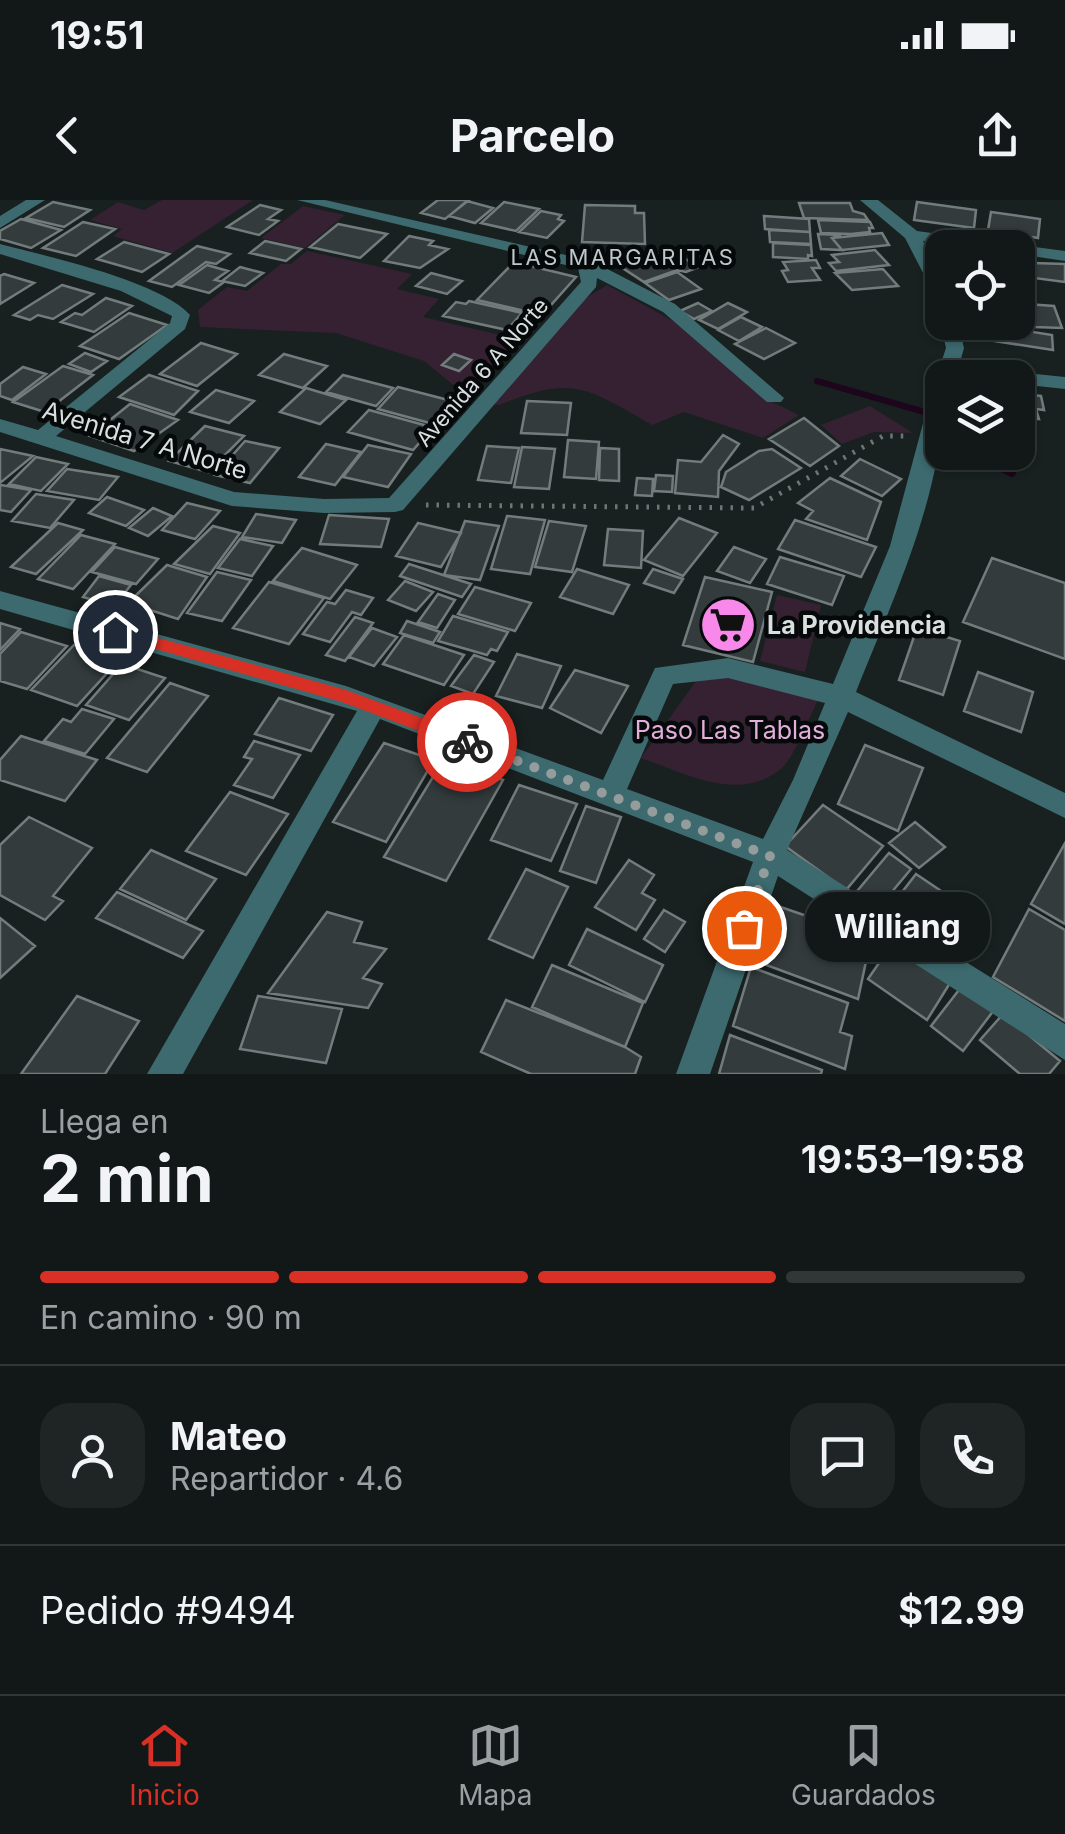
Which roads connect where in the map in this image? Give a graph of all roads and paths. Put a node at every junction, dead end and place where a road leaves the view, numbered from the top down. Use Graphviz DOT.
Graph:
graph roads {
  1 [pos="37,200"];
  2 [pos="305,200"];
  3 [pos="868,200"];
  4 [pos="0,223"];
  5 [pos="912,235"];
  6 [pos="925,237"];
  7 [pos="0,249"];
  8 [pos="1035,252"];
  9 [pos="1065,256"];
  10 [pos="925,261"];
  11 [pos="586,266"];
  12 [pos="1035,380"];
  13 [pos="1065,383"];
  14 [pos="774,398"];
  15 [pos="925,410"];
  16 [pos="0,425"];
  17 [pos="41,438"];
  18 [pos="925,456"];
  19 [pos="395,505"];
  20 [pos="0,600"];
  21 [pos="843,696"];
  22 [pos="373,707"];
  23 [pos="610,796"];
  24 [pos="1065,806"];
  25 [pos="770,856"];
  26 [pos="1065,1043"];
  27 [pos="164,1074"];
  28 [pos="693,1074"];
  1 -- 4 [label="street"];
  2 -- 11 [label="street"];
  3 -- 5 [label="street"];
  5 -- 6 [label="street"];
  5 -- 10 [label="street"];
  7 -- 17 [label="street"];
  8 -- 9 [label="street"];
  11 -- 14 [label="street"];
  11 -- 19 [label="street, Avenida 6 A Norte"];
  12 -- 13 [label="street"];
  15 -- 19 [label="path"];
  16 -- 17 [label="street, Avenida 7 A Norte"];
  17 -- 19 [label="street, Avenida 7 A Norte"];
  18 -- 21 [label="street"];
  20 -- 22 [label="street"];
  21 -- 23 [label="street"];
  21 -- 24 [label="street"];
  21 -- 25 [label="street"];
  22 -- 23 [label="street"];
  22 -- 27 [label="street"];
  23 -- 25 [label="street"];
  25 -- 26 [label="street"];
  25 -- 28 [label="street"];
}
